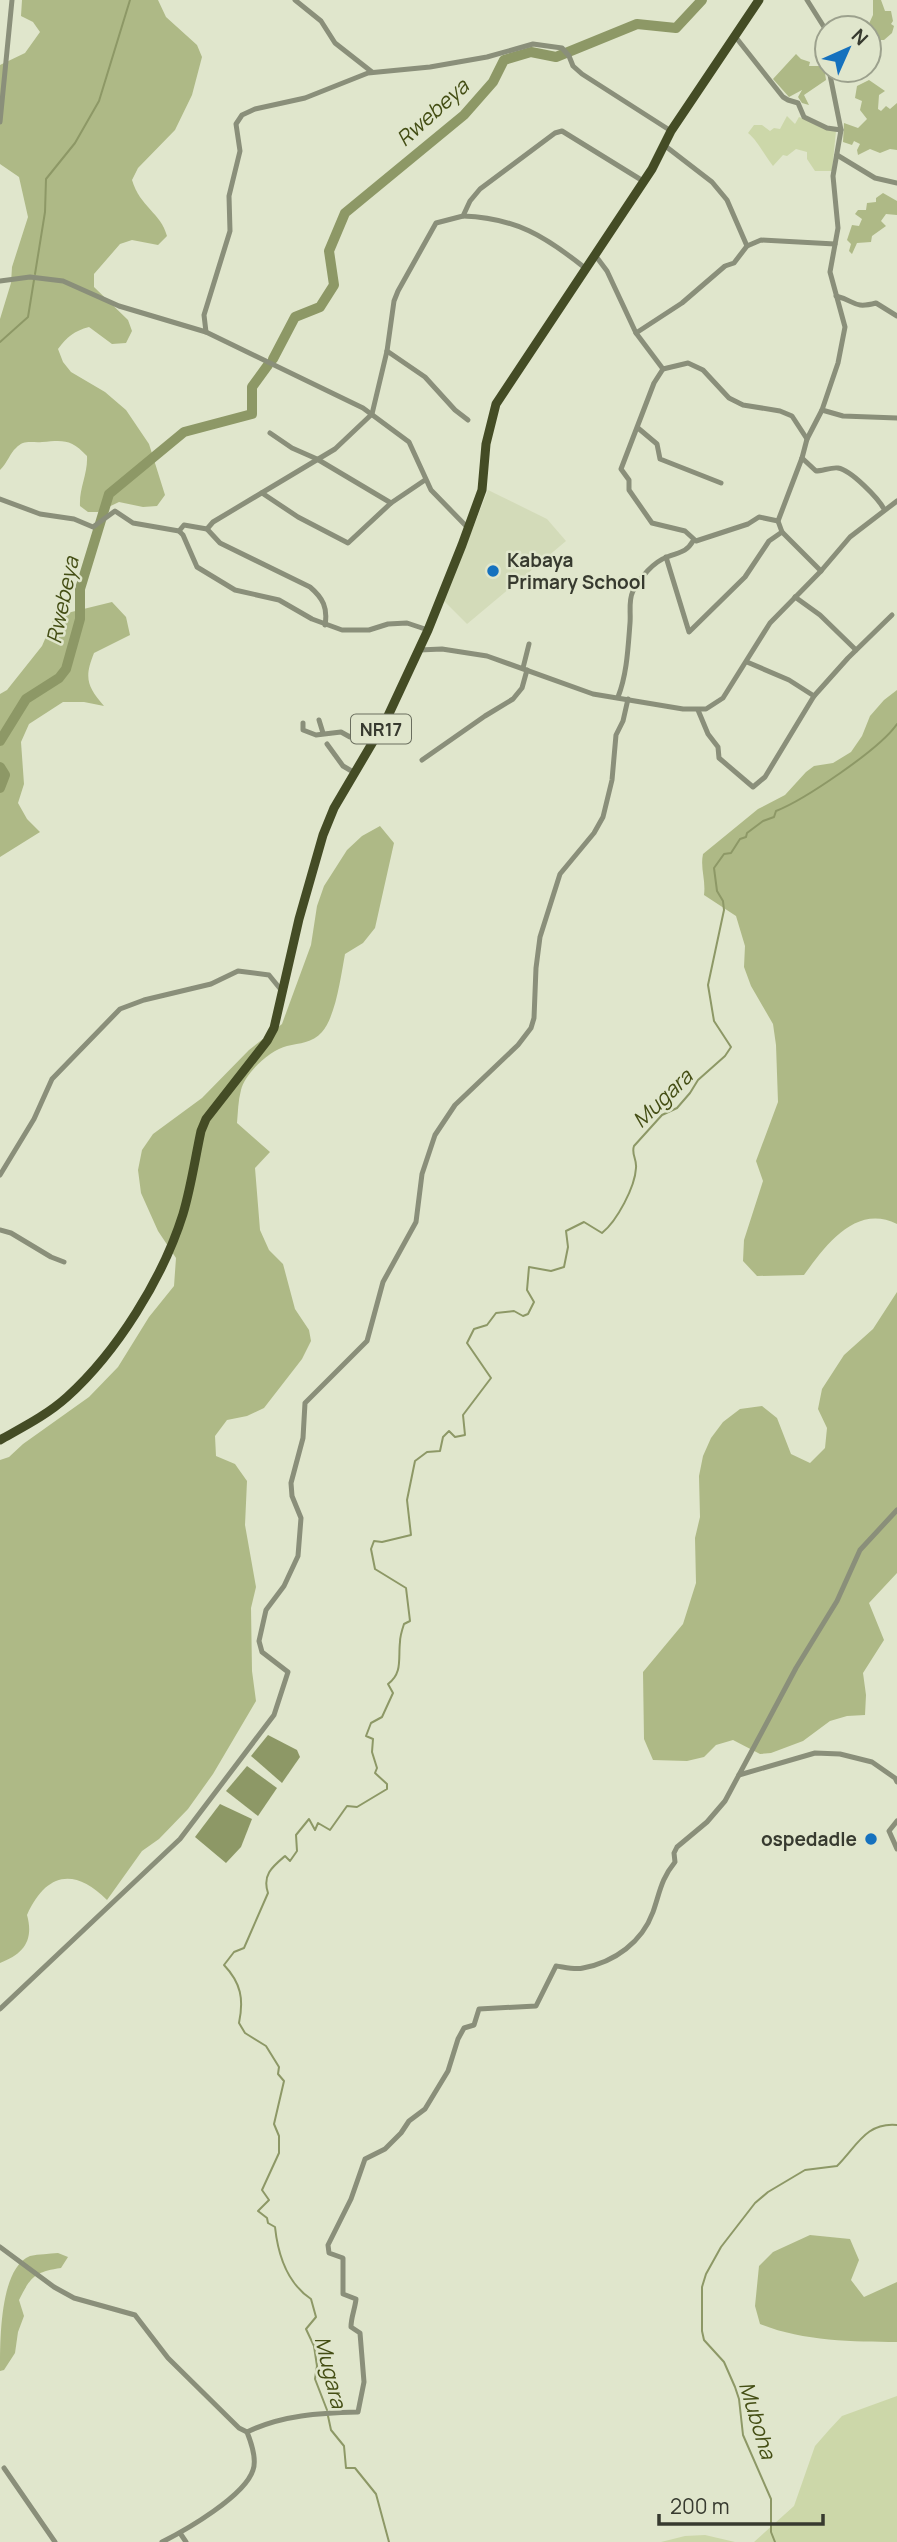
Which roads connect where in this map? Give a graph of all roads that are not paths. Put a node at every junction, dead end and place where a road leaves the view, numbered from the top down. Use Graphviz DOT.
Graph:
graph roads {
  1 [pos="12,0"];
  2 [pos="295,0"];
  3 [pos="759,0"];
  4 [pos="734,36"];
  5 [pos="372,72"];
  6 [pos="832,84"];
  7 [pos="0,121"];
  8 [pos="841,130"];
  9 [pos="671,131"];
  10 [pos="664,145"];
  11 [pos="837,155"];
  12 [pos="643,181"];
  13 [pos="897,183"];
  14 [pos="463,216"];
  15 [pos="835,244"];
  16 [pos="747,246"];
  17 [pos="594,255"];
  18 [pos="585,268"];
  19 [pos="0,281"];
  20 [pos="836,296"];
  21 [pos="897,316"];
  22 [pos="205,332"];
  23 [pos="636,332"];
  24 [pos="387,351"];
  25 [pos="663,369"];
  26 [pos="822,410"];
  27 [pos="372,414"];
  28 [pos="897,418"];
  29 [pos="468,420"];
  30 [pos="638,428"];
  31 [pos="270,433"];
  32 [pos="807,439"];
  33 [pos="802,458"];
  34 [pos="317,459"];
  35 [pos="425,480"];
  36 [pos="721,483"];
  37 [pos="262,493"];
  38 [pos="0,499"];
  39 [pos="897,500"];
  40 [pos="391,503"];
  41 [pos="884,509"];
  42 [pos="778,521"];
  43 [pos="468,527"];
  44 [pos="207,529"];
  45 [pos="179,531"];
  46 [pos="782,531"];
  47 [pos="693,541"];
  48 [pos="666,557"];
  49 [pos="821,571"];
  50 [pos="795,597"];
  51 [pos="892,615"];
  52 [pos="326,625"];
  53 [pos="428,630"];
  54 [pos="528,644"];
  55 [pos="417,650"];
  56 [pos="856,650"];
  57 [pos="747,662"];
  58 [pos="525,669"];
  59 [pos="814,696"];
  60 [pos="618,698"];
  61 [pos="628,699"];
  62 [pos="698,710"];
  63 [pos="319,720"];
  64 [pos="303,723"];
  65 [pos="380,730"];
  66 [pos="323,733"];
  67 [pos="327,744"];
  68 [pos="422,760"];
  69 [pos="355,773"];
  70 [pos="282,991"];
  71 [pos="0,1175"];
  72 [pos="0,1230"];
  73 [pos="64,1262"];
  74 [pos="0,1440"];
  75 [pos="897,1510"];
  76 [pos="739,1775"];
  77 [pos="897,1782"];
  78 [pos="897,1821"];
  79 [pos="897,1849"];
  80 [pos="0,2009"];
  81 [pos="0,2247"];
  82 [pos="247,2432"];
  83 [pos="4,2468"];
  84 [pos="180,2533"];
  85 [pos="55,2542"];
  86 [pos="162,2542"];
  87 [pos="186,2542"];
  1 -- 7 [label="street"];
  2 -- 5 [label="street"];
  3 -- 4 [label="main road, NR17"];
  4 -- 8 [label="street"];
  4 -- 9 [label="main road, NR17"];
  5 -- 9 [label="street"];
  5 -- 22 [label="street"];
  6 -- 8 [label="street"];
  8 -- 11 [label="street"];
  9 -- 10 [label="main road, NR17"];
  10 -- 12 [label="main road, NR17"];
  10 -- 16 [label="street"];
  11 -- 13 [label="street"];
  11 -- 15 [label="street"];
  12 -- 14 [label="street"];
  12 -- 17 [label="main road, NR17"];
  14 -- 18 [label="street"];
  14 -- 24 [label="street"];
  15 -- 16 [label="street"];
  15 -- 20 [label="street"];
  16 -- 23 [label="street"];
  17 -- 18 [label="main road, NR17"];
  17 -- 23 [label="street"];
  18 -- 43 [label="main road, NR17"];
  19 -- 22 [label="street"];
  20 -- 21 [label="street"];
  20 -- 26 [label="street"];
  22 -- 27 [label="street"];
  23 -- 25 [label="street"];
  24 -- 27 [label="street"];
  24 -- 29 [label="street"];
  25 -- 30 [label="street"];
  25 -- 32 [label="street"];
  26 -- 28 [label="street"];
  26 -- 32 [label="street"];
  27 -- 34 [label="street"];
  27 -- 35 [label="street"];
  30 -- 36 [label="street"];
  30 -- 47 [label="street"];
  31 -- 34 [label="street"];
  32 -- 33 [label="street"];
  33 -- 41 [label="street"];
  33 -- 42 [label="street"];
  34 -- 37 [label="street"];
  34 -- 40 [label="street"];
  35 -- 40 [label="street"];
  35 -- 43 [label="street"];
  37 -- 40 [label="street"];
  37 -- 44 [label="street"];
  38 -- 45 [label="street"];
  39 -- 41 [label="street"];
  41 -- 49 [label="street"];
  42 -- 46 [label="street"];
  42 -- 47 [label="street"];
  43 -- 53 [label="main road, NR17"];
  44 -- 45 [label="street"];
  44 -- 52 [label="street"];
  45 -- 52 [label="street"];
  46 -- 48 [label="street"];
  46 -- 49 [label="street"];
  47 -- 48 [label="street"];
  48 -- 60 [label="street"];
  49 -- 50 [label="street"];
  50 -- 56 [label="street"];
  50 -- 57 [label="street"];
  51 -- 56 [label="street"];
  52 -- 53 [label="street"];
  53 -- 55 [label="main road, NR17"];
  54 -- 58 [label="street"];
  55 -- 58 [label="street"];
  55 -- 65 [label="main road, NR17"];
  56 -- 59 [label="street"];
  57 -- 59 [label="street"];
  57 -- 62 [label="street"];
  58 -- 60 [label="street"];
  58 -- 68 [label="street"];
  59 -- 62 [label="street"];
  60 -- 61 [label="street"];
  61 -- 62 [label="street"];
  61 -- 80 [label="street"];
  63 -- 66 [label="street"];
  64 -- 66 [label="street"];
  65 -- 66 [label="street"];
  65 -- 69 [label="main road, NR17"];
  67 -- 69 [label="street"];
  69 -- 70 [label="main road, NR17"];
  70 -- 71 [label="street"];
  70 -- 74 [label="main road, NR17"];
  72 -- 73 [label="street"];
  75 -- 76 [label="street"];
  76 -- 77 [label="street"];
  76 -- 82 [label="street"];
  78 -- 79 [label="street"];
  81 -- 82 [label="street"];
  82 -- 84 [label="street"];
  83 -- 85 [label="street"];
  84 -- 86 [label="street"];
  84 -- 87 [label="street"];
}
